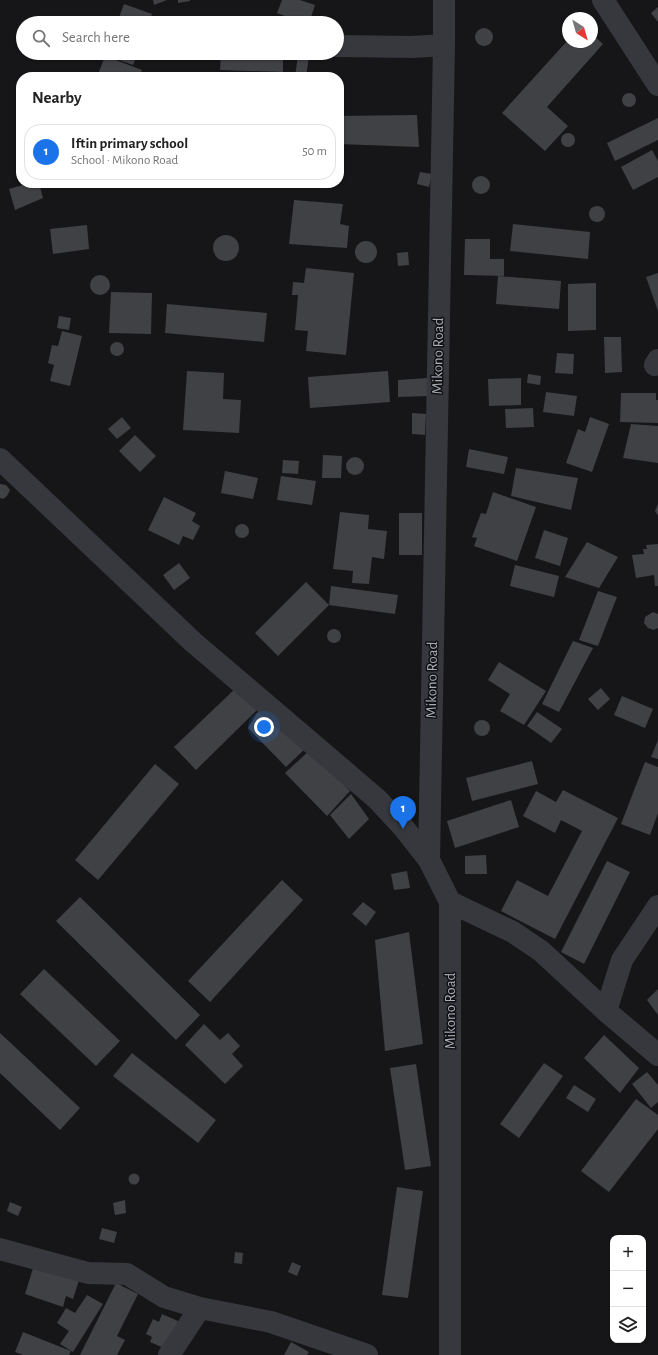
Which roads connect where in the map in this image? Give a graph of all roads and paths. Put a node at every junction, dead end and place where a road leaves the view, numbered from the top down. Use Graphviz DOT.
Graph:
graph roads {
  1 [pos="444,0"];
  2 [pos="603,0"];
  3 [pos="444,45"];
  4 [pos="344,46"];
  5 [pos="658,86"];
  6 [pos="0,459"];
  7 [pos="429,860"];
  8 [pos="450,902"];
  9 [pos="658,906"];
  10 [pos="606,1011"];
  11 [pos="658,1055"];
  12 [pos="0,1249"];
  13 [pos="200,1308"];
  14 [pos="169,1355"];
  15 [pos="367,1355"];
  16 [pos="450,1355"];
  1 -- 3 [label="street, Mikono Road"];
  2 -- 5 [label="street"];
  3 -- 4 [label="street"];
  3 -- 7 [label="street, Mikono Road"];
  6 -- 7 [label="street"];
  7 -- 8 [label="street, Mikono Road"];
  8 -- 10 [label="street"];
  8 -- 16 [label="street, Mikono Road"];
  9 -- 10 [label="street"];
  10 -- 11 [label="street"];
  12 -- 13 [label="street"];
  13 -- 14 [label="street"];
  13 -- 15 [label="street"];
}
